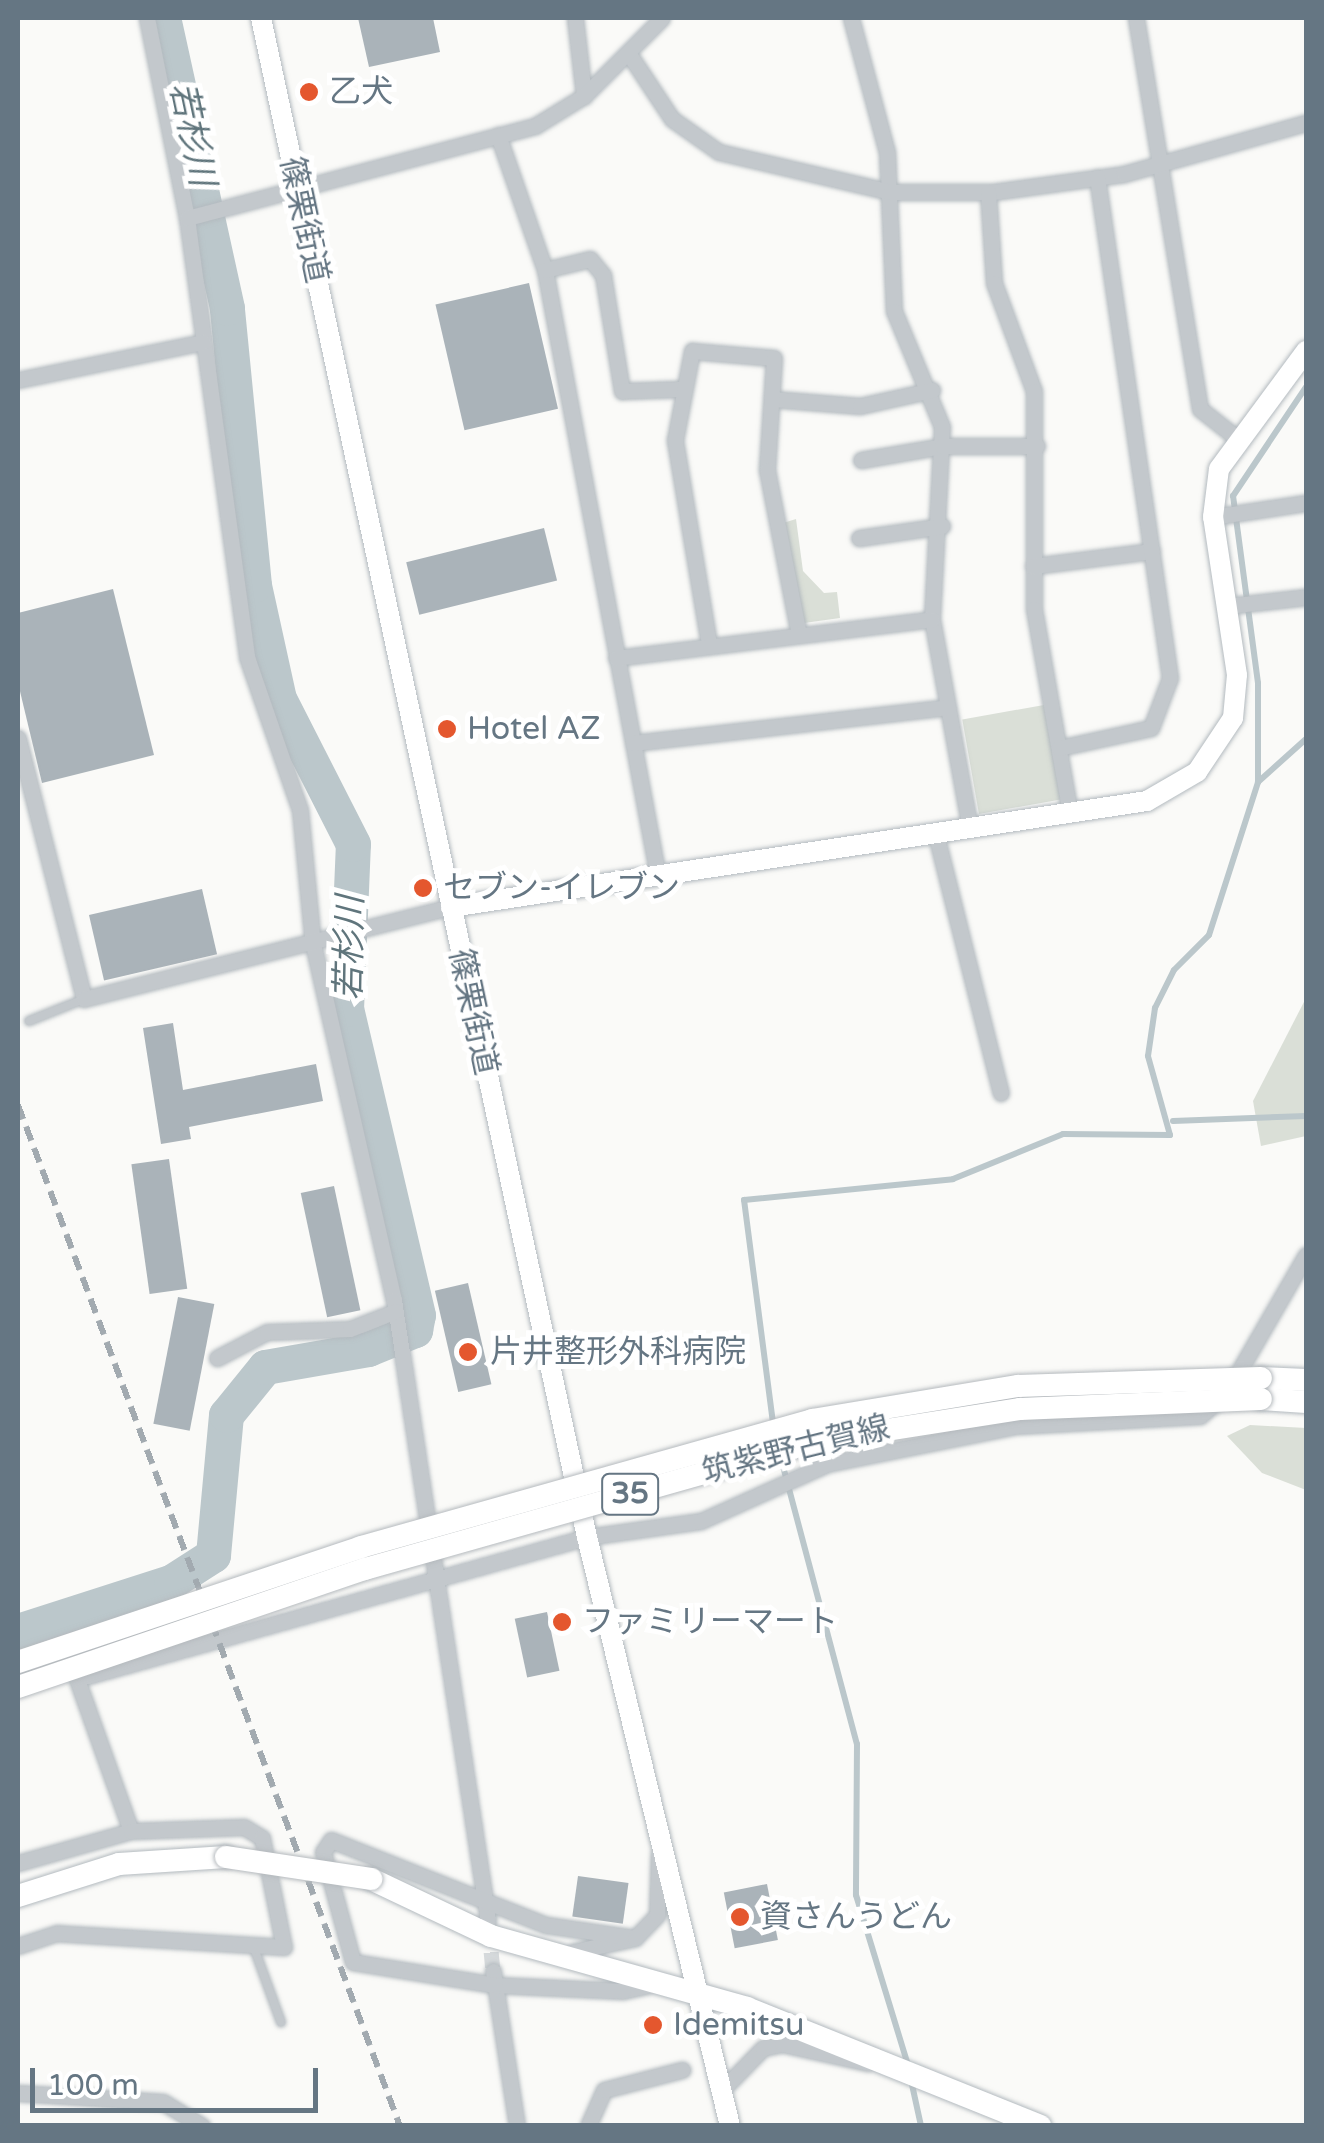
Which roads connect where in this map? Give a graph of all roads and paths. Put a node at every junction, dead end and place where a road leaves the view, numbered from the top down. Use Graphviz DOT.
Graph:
graph roads {
  1 [pos="147,18"];
  2 [pos="260,18"];
  3 [pos="574,18"];
  4 [pos="662,18"];
  5 [pos="851,18"];
  6 [pos="1136,18"];
  7 [pos="629,54"];
  8 [pos="584,96"];
  9 [pos="1306,123"];
  10 [pos="498,135"];
  11 [pos="1164,161"];
  12 [pos="1098,177"];
  13 [pos="297,188"];
  14 [pos="891,192"];
  15 [pos="988,192"];
  16 [pos="187,218"];
  17 [pos="545,270"];
  18 [pos="204,342"];
  19 [pos="1304,360"];
  20 [pos="18,380"];
  21 [pos="679,390"];
  22 [pos="932,390"];
  23 [pos="772,398"];
  24 [pos="1238,439"];
  25 [pos="942,446"];
  26 [pos="1037,446"];
  27 [pos="861,460"];
  28 [pos="1306,503"];
  29 [pos="1212,517"];
  30 [pos="942,526"];
  31 [pos="860,538"];
  32 [pos="1152,551"];
  33 [pos="1033,566"];
  34 [pos="1306,597"];
  35 [pos="1227,606"];
  36 [pos="932,619"];
  37 [pos="799,634"];
  38 [pos="709,644"];
  39 [pos="616,658"];
  40 [pos="948,707"];
  41 [pos="18,738"];
  42 [pos="633,744"];
  43 [pos="1059,748"];
  44 [pos="1070,814"];
  45 [pos="970,829"];
  46 [pos="936,835"];
  47 [pos="658,876"];
  48 [pos="451,907"];
  49 [pos="313,944"];
  50 [pos="84,999"];
  51 [pos="28,1021"];
  52 [pos="1001,1093"];
  53 [pos="1306,1255"];
  54 [pos="396,1312"];
  55 [pos="217,1358"];
  56 [pos="1306,1380"];
  57 [pos="1261,1388"];
  58 [pos="1306,1402"];
  59 [pos="587,1537"];
  60 [pos="436,1576"];
  61 [pos="18,1662"];
  62 [pos="18,1687"];
  63 [pos="660,1828"];
  64 [pos="131,1831"];
  65 [pos="18,1864"];
  66 [pos="18,1896"];
  67 [pos="486,1901"];
  68 [pos="488,1920"];
  69 [pos="635,1938"];
  70 [pos="18,1946"];
  71 [pos="254,1948"];
  72 [pos="542,1953"];
  73 [pos="494,1978"];
  74 [pos="655,1984"];
  75 [pos="698,1996"];
  76 [pos="280,2022"];
  77 [pos="887,2066"];
  78 [pos="682,2070"];
  79 [pos="722,2090"];
  80 [pos="18,2093"];
  81 [pos="202,2126"];
  82 [pos="517,2126"];
  83 [pos="588,2126"];
  84 [pos="730,2126"];
  85 [pos="1040,2126"];
  1 -- 16 [label="street"];
  2 -- 13 [label="main road, 篠栗街道"];
  3 -- 8 [label="street"];
  4 -- 7 [label="street"];
  5 -- 14 [label="street"];
  6 -- 11 [label="street"];
  7 -- 8 [label="street"];
  7 -- 14 [label="street"];
  8 -- 10 [label="street"];
  9 -- 11 [label="street"];
  10 -- 13 [label="street"];
  10 -- 17 [label="street"];
  11 -- 12 [label="street"];
  11 -- 24 [label="street"];
  12 -- 15 [label="street"];
  12 -- 32 [label="street"];
  13 -- 16 [label="street"];
  13 -- 48 [label="main road, 篠栗街道"];
  14 -- 15 [label="street"];
  14 -- 22 [label="street"];
  15 -- 26 [label="street"];
  16 -- 18 [label="street"];
  17 -- 21 [label="street"];
  17 -- 39 [label="street"];
  18 -- 20 [label="street"];
  18 -- 49 [label="street"];
  19 -- 24 [label="main road"];
  21 -- 23 [label="street"];
  21 -- 38 [label="street"];
  22 -- 23 [label="street"];
  22 -- 25 [label="street"];
  23 -- 37 [label="street"];
  24 -- 29 [label="main road"];
  25 -- 26 [label="street"];
  25 -- 27 [label="street"];
  25 -- 30 [label="street"];
  26 -- 33 [label="street"];
  28 -- 29 [label="street"];
  29 -- 35 [label="main road"];
  30 -- 31 [label="street"];
  30 -- 36 [label="street"];
  32 -- 33 [label="street"];
  32 -- 43 [label="street"];
  33 -- 43 [label="street"];
  34 -- 35 [label="street"];
  35 -- 44 [label="main road"];
  36 -- 37 [label="street"];
  36 -- 40 [label="street"];
  37 -- 38 [label="street"];
  38 -- 39 [label="street"];
  39 -- 42 [label="street"];
  40 -- 42 [label="street"];
  40 -- 45 [label="street"];
  41 -- 50 [label="street"];
  42 -- 47 [label="street"];
  43 -- 44 [label="street"];
  44 -- 45 [label="main road"];
  45 -- 46 [label="main road"];
  46 -- 47 [label="main road"];
  46 -- 52 [label="street"];
  47 -- 48 [label="main road"];
  48 -- 49 [label="street"];
  48 -- 59 [label="main road, 篠栗街道"];
  49 -- 50 [label="street"];
  49 -- 54 [label="street"];
  50 -- 51 [label="lane"];
  53 -- 59 [label="street"];
  54 -- 55 [label="street"];
  54 -- 60 [label="street"];
  56 -- 57 [label="main road, 筑紫野古賀線 / 35"];
  57 -- 58 [label="main road, 筑紫野古賀線 / 35"];
  57 -- 61 [label="main road, 筑紫野古賀線 / 35, bridge"];
  57 -- 62 [label="main road, 筑紫野古賀線 / 35, bridge"];
  59 -- 60 [label="street"];
  59 -- 63 [label="main road, 篠栗街道"];
  60 -- 64 [label="street"];
  60 -- 67 [label="street"];
  63 -- 69 [label="street"];
  63 -- 75 [label="main road, 篠栗街道"];
  64 -- 65 [label="street"];
  64 -- 71 [label="street"];
  66 -- 72 [label="main road, bridge"];
  67 -- 68 [label="street"];
  67 -- 69 [label="street"];
  67 -- 73 [label="street"];
  69 -- 72 [label="street"];
  70 -- 71 [label="street"];
  71 -- 76 [label="lane"];
  72 -- 74 [label="main road"];
  73 -- 74 [label="street"];
  73 -- 82 [label="street"];
  74 -- 75 [label="main road"];
  75 -- 77 [label="main road"];
  75 -- 79 [label="main road, 篠栗街道"];
  77 -- 79 [label="street"];
  77 -- 85 [label="main road"];
  78 -- 83 [label="street"];
  79 -- 84 [label="main road, 篠栗街道"];
  80 -- 81 [label="street"];
}
